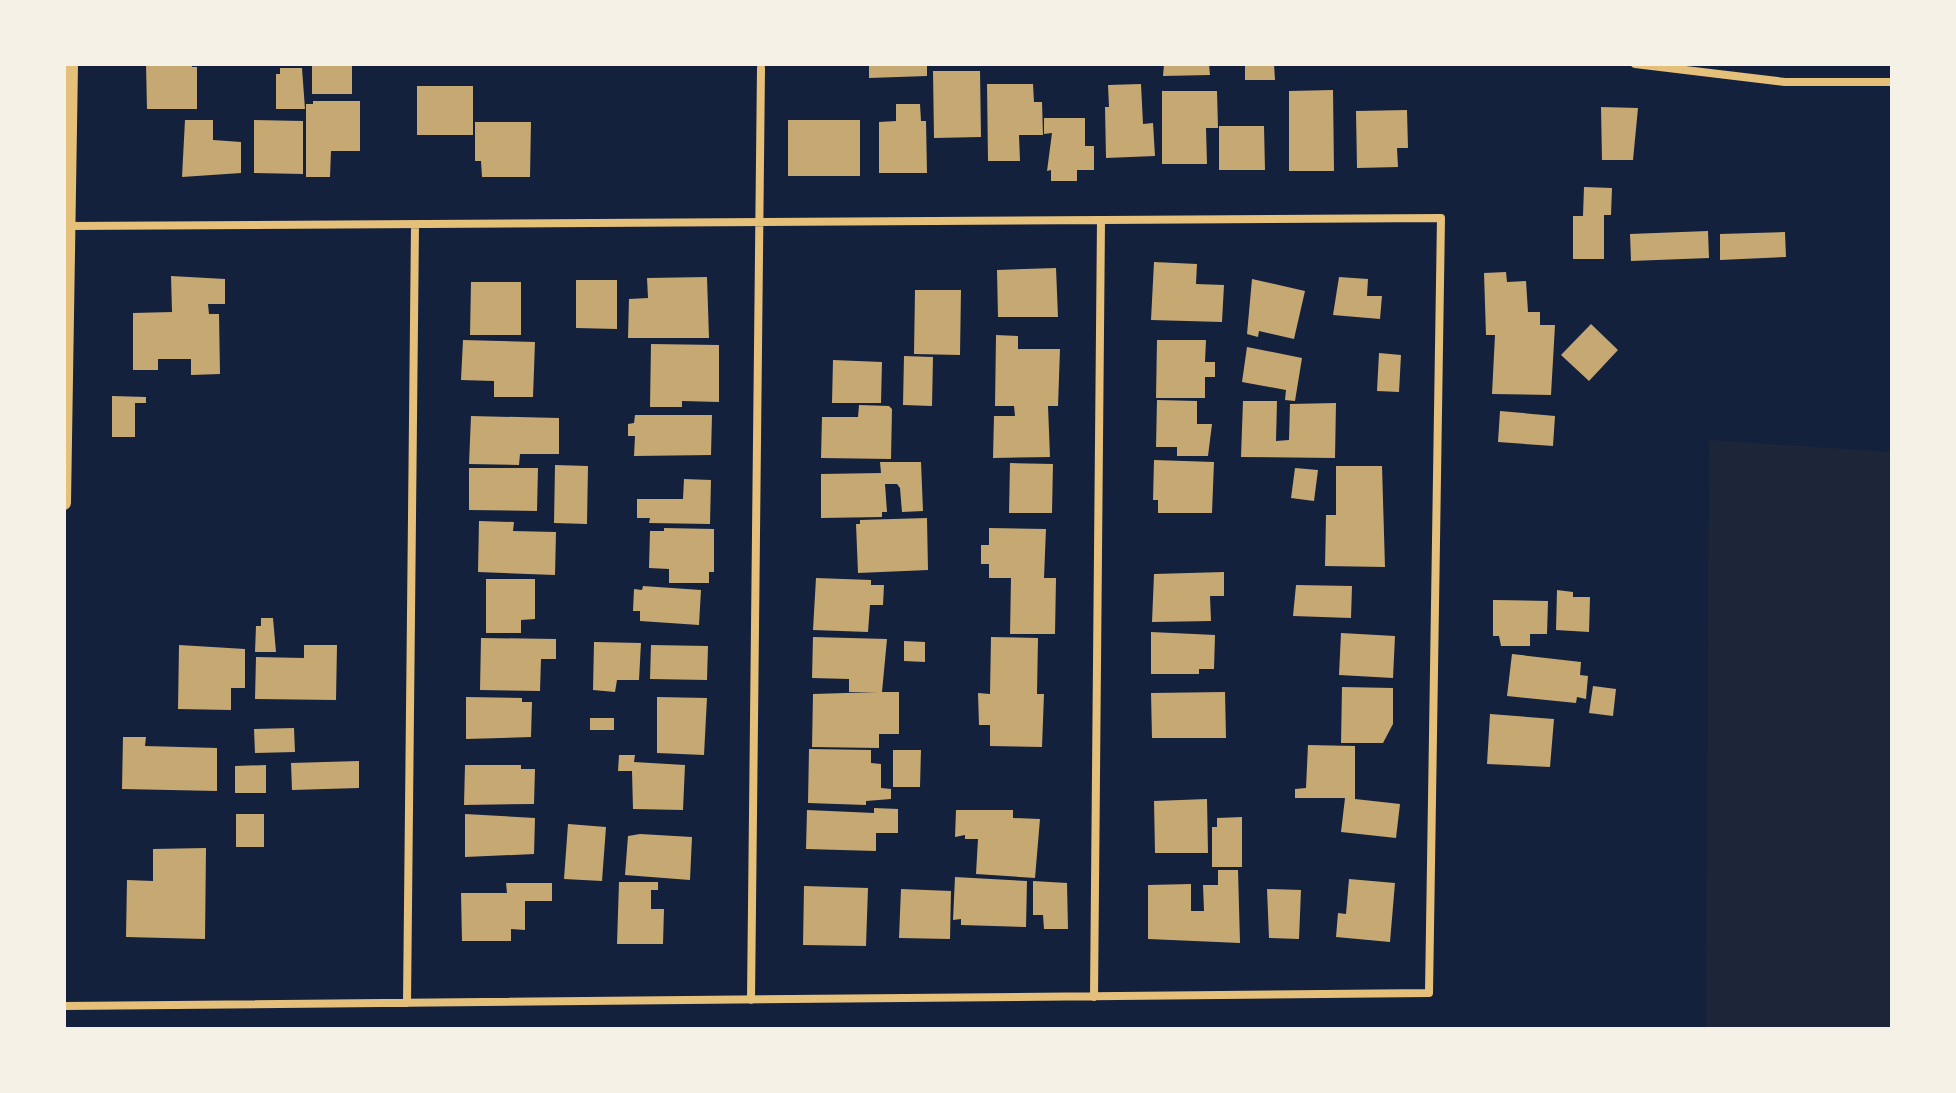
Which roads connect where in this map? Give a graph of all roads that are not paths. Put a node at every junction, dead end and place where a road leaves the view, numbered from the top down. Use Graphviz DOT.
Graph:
graph roads {
  1 [pos="71,64"];
  2 [pos="1635,64"];
  3 [pos="761,68"];
  4 [pos="1892,82"];
  5 [pos="1101,220"];
  6 [pos="759,222"];
  7 [pos="415,225"];
  8 [pos="68,226"];
  9 [pos="64,462"];
  10 [pos="64,503"];
  11 [pos="1094,997"];
  12 [pos="751,1000"];
  13 [pos="407,1003"];
  14 [pos="64,1006"];
  1 -- 8 [label="street"];
  2 -- 4 [label="street"];
  3 -- 6 [label="street"];
  5 -- 6 [label="street"];
  5 -- 11 [label="street"];
  5 -- 11 [label="street"];
  6 -- 7 [label="street"];
  6 -- 12 [label="street"];
  7 -- 8 [label="street"];
  7 -- 13 [label="street"];
  8 -- 9 [label="street"];
  9 -- 10 [label="street"];
  11 -- 12 [label="street"];
  12 -- 13 [label="street"];
  13 -- 14 [label="street"];
}
